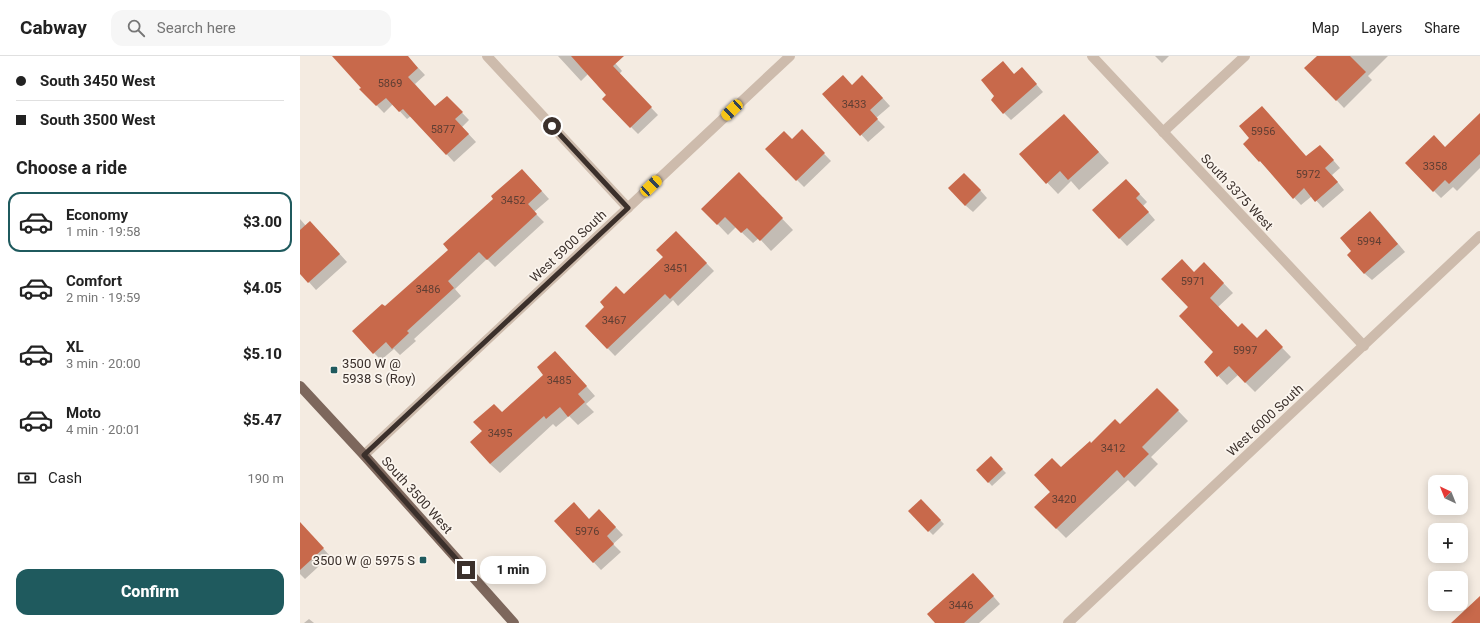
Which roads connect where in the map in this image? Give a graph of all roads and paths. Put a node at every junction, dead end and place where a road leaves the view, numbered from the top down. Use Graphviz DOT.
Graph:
graph roads {
  1 [pos="487,56"];
  2 [pos="790,56"];
  3 [pos="1092,56"];
  4 [pos="1245,56"];
  5 [pos="1163,132"];
  6 [pos="628,208"];
  7 [pos="1480,236"];
  8 [pos="1364,346"];
  9 [pos="300,386"];
  10 [pos="364,455"];
  11 [pos="514,623"];
  12 [pos="1068,623"];
  1 -- 6 [label="street"];
  2 -- 6 [label="street, West 5900 South"];
  3 -- 5 [label="street, South 3375 West"];
  4 -- 5 [label="street"];
  5 -- 8 [label="street, South 3375 West"];
  6 -- 10 [label="street, West 5900 South"];
  7 -- 8 [label="street, West 6000 South"];
  8 -- 12 [label="street, West 6000 South"];
  9 -- 10 [label="main road, South 3500 West"];
  10 -- 11 [label="main road, South 3500 West"];
}
